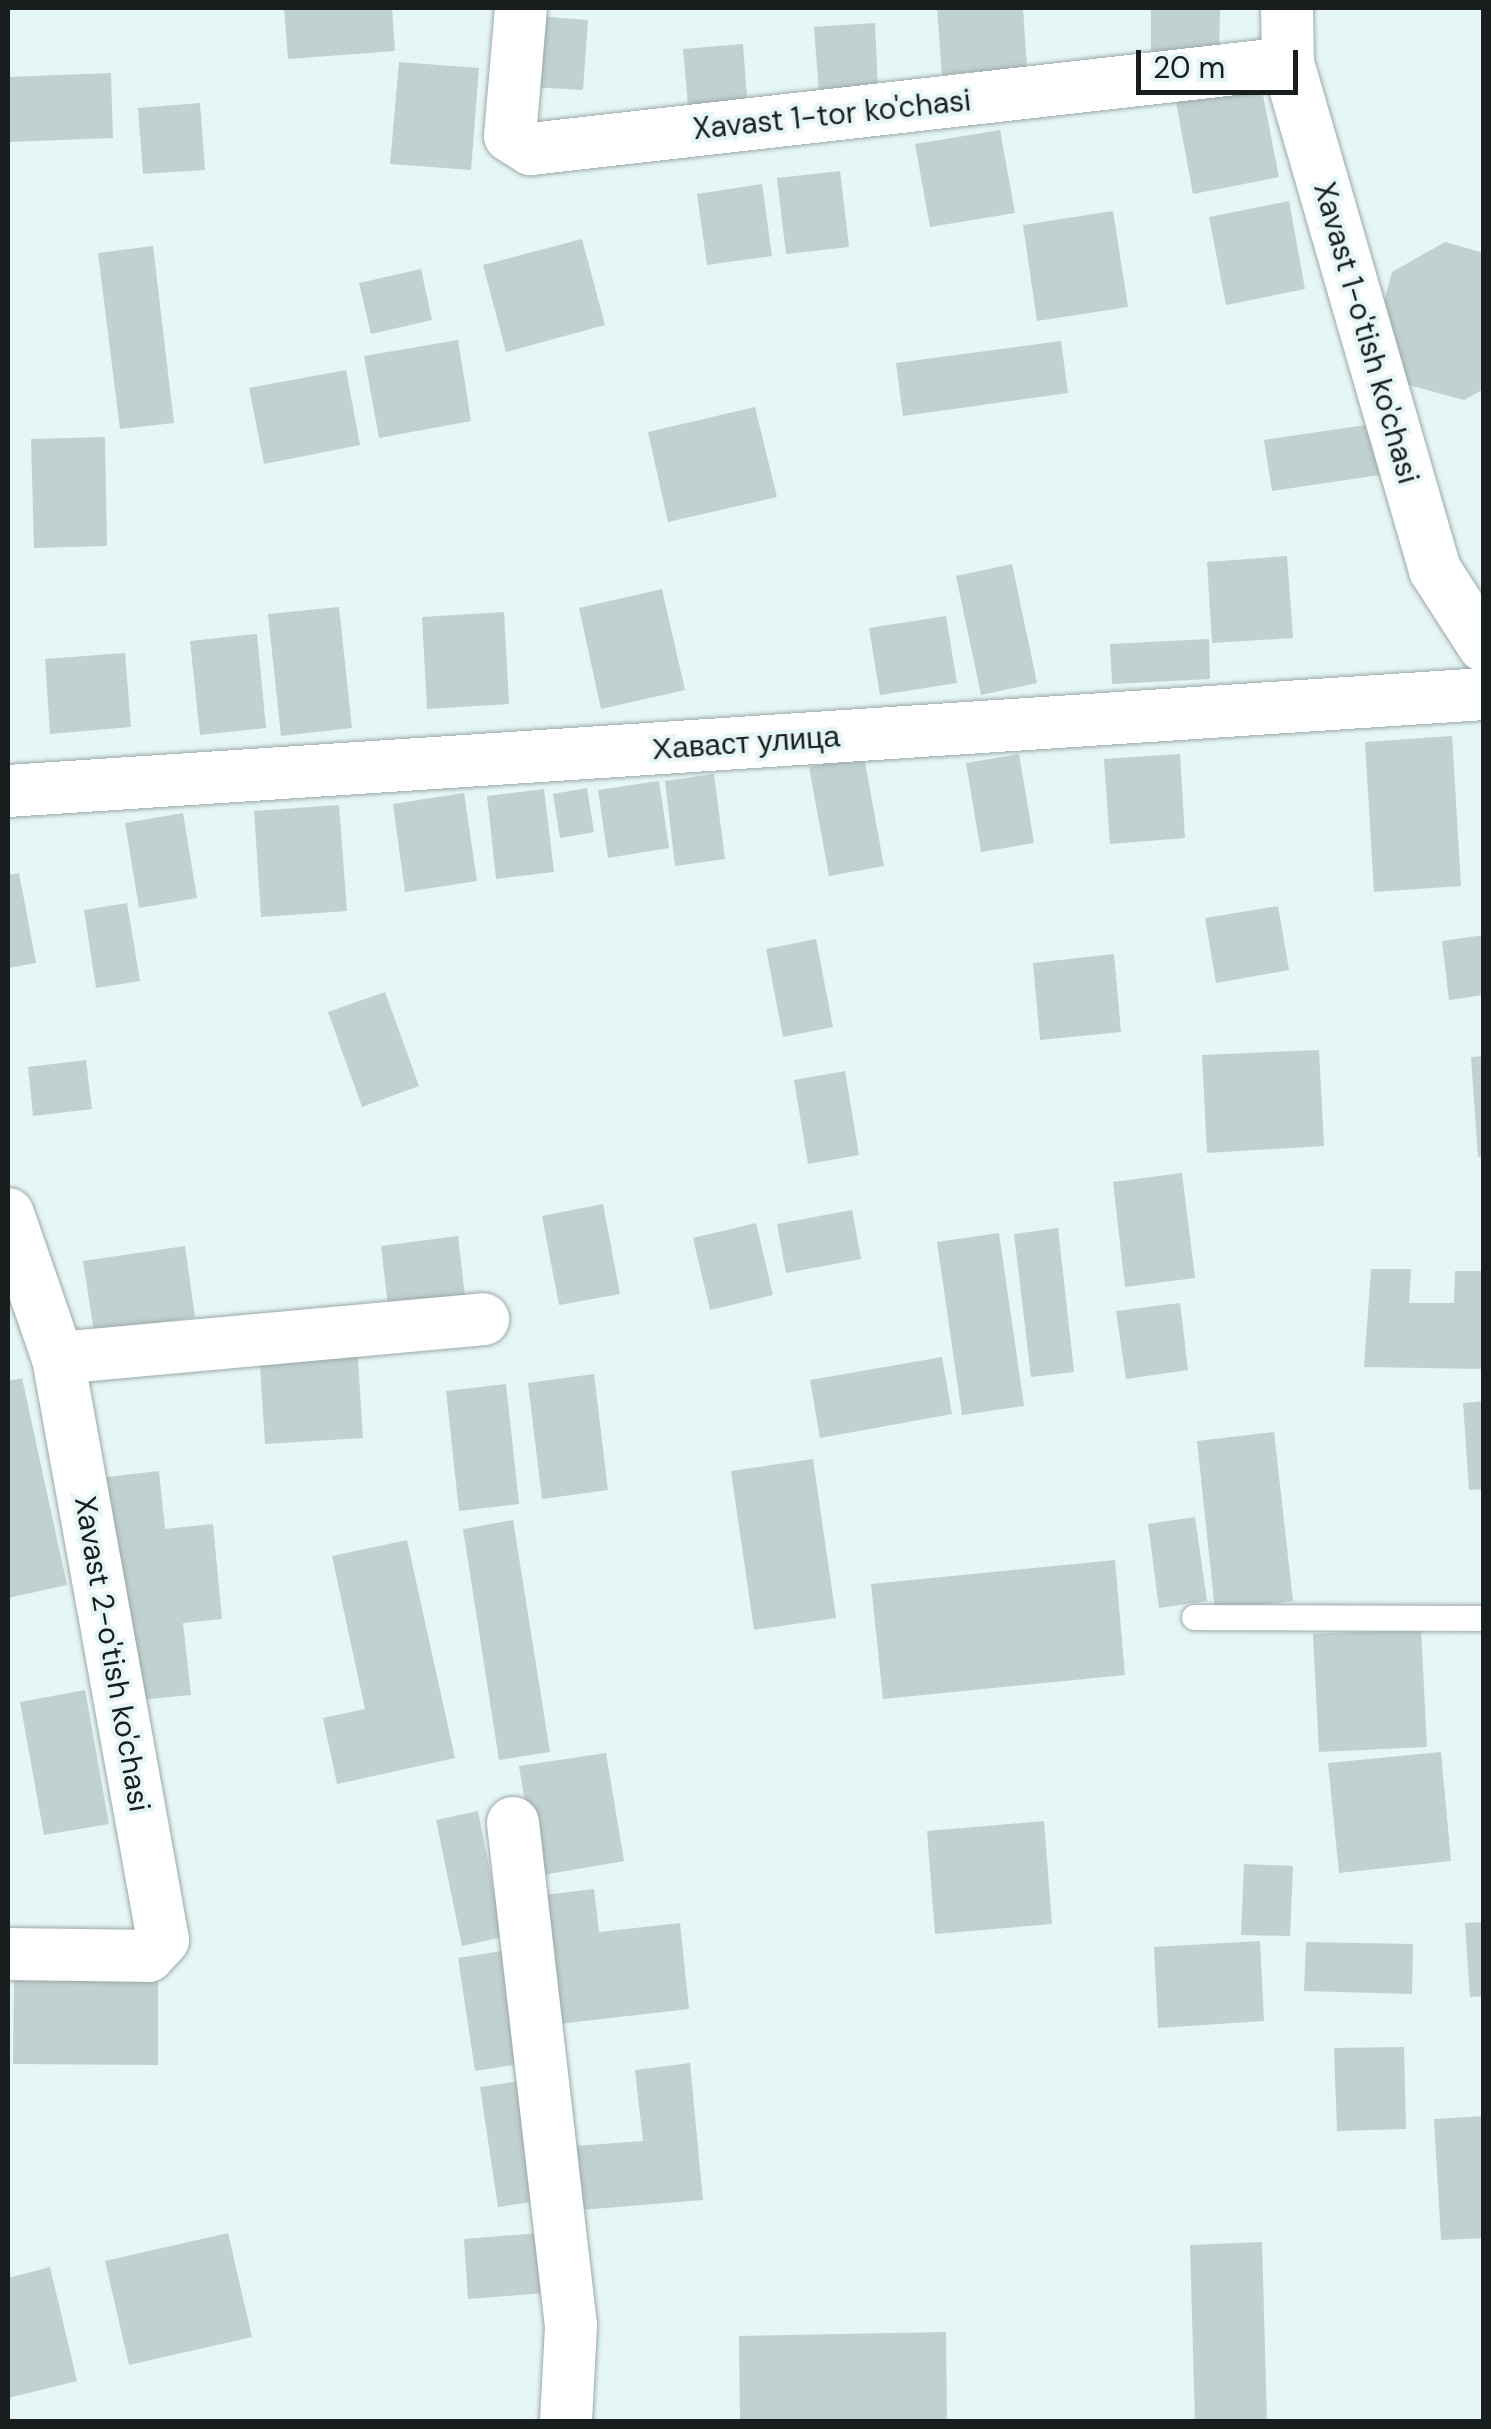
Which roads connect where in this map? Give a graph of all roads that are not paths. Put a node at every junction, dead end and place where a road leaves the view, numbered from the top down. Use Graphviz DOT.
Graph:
graph roads {
  1 [pos="522,8"];
  2 [pos="1287,8"];
  3 [pos="1288,63"];
  4 [pos="1484,646"];
  5 [pos="1484,694"];
  6 [pos="8,792"];
  7 [pos="8,1214"];
  8 [pos="483,1319"];
  9 [pos="58,1358"];
  10 [pos="1194,1617"];
  11 [pos="1484,1618"];
  12 [pos="513,1823"];
  13 [pos="8,1954"];
  14 [pos="566,2422"];
  1 -- 3 [label="street, Xavast 1-tor ko'chasi"];
  2 -- 3 [label="street, Xavast 1-o'tish ko'chasi"];
  3 -- 4 [label="street, Xavast 1-o'tish ko'chasi"];
  5 -- 6 [label="street, Хаваст улица"];
  7 -- 9 [label="street, Xavast 2-o'tish ko'chasi"];
  8 -- 9 [label="street"];
  9 -- 13 [label="street, Xavast 2-o'tish ko'chasi"];
  10 -- 11 [label="lane"];
  12 -- 14 [label="street"];
}
